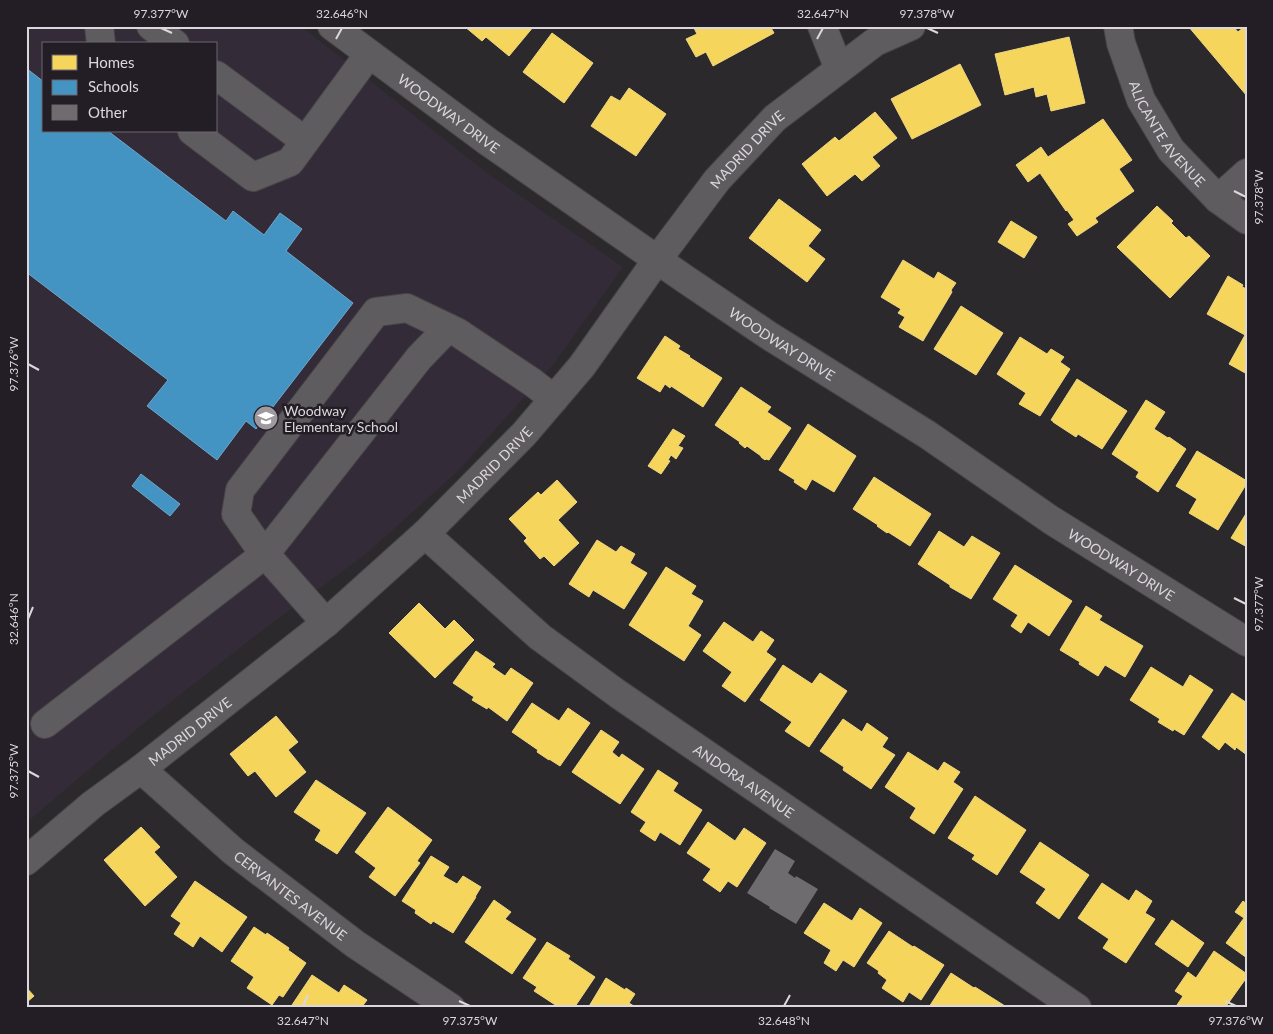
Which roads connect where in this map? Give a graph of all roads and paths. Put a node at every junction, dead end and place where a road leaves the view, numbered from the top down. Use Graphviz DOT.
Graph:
graph roads {
  1 [pos="99,26"];
  2 [pos="152,26"];
  3 [pos="332,26"];
  4 [pos="822,26"];
  5 [pos="911,26"];
  6 [pos="1118,26"];
  7 [pos="101,42"];
  8 [pos="172,42"];
  9 [pos="369,54"];
  10 [pos="839,69"];
  11 [pos="218,76"];
  12 [pos="193,132"];
  13 [pos="305,141"];
  14 [pos="1247,173"];
  15 [pos="1218,199"];
  16 [pos="1247,220"];
  17 [pos="657,260"];
  18 [pos="448,328"];
  19 [pos="554,399"];
  20 [pos="425,534"];
  21 [pos="266,554"];
  22 [pos="326,623"];
  23 [pos="1247,642"];
  24 [pos="45,724"];
  25 [pos="141,769"];
  26 [pos="26,861"];
  27 [pos="451,1008"];
  28 [pos="1077,1008"];
  1 -- 7 [label="street"];
  2 -- 8 [label="street"];
  3 -- 9 [label="street, WOODWAY DRIVE"];
  4 -- 10 [label="street"];
  5 -- 10 [label="street, MADRID DRIVE"];
  6 -- 15 [label="street, ALICANTE AVENUE"];
  9 -- 13 [label="street"];
  9 -- 17 [label="street, WOODWAY DRIVE"];
  10 -- 17 [label="street, MADRID DRIVE"];
  11 -- 13 [label="street"];
  12 -- 13 [label="street"];
  14 -- 15 [label="street"];
  15 -- 16 [label="street, ALICANTE AVENUE"];
  17 -- 19 [label="street, MADRID DRIVE"];
  17 -- 23 [label="street, WOODWAY DRIVE"];
  18 -- 19 [label="street"];
  18 -- 21 [label="street"];
  18 -- 21 [label="street"];
  19 -- 20 [label="street, MADRID DRIVE"];
  20 -- 22 [label="street, MADRID DRIVE"];
  20 -- 28 [label="street, ANDORA AVENUE"];
  21 -- 22 [label="street"];
  21 -- 24 [label="street"];
  22 -- 25 [label="street, MADRID DRIVE"];
  25 -- 26 [label="street, MADRID DRIVE"];
  25 -- 27 [label="street, CERVANTES AVENUE"];
}
